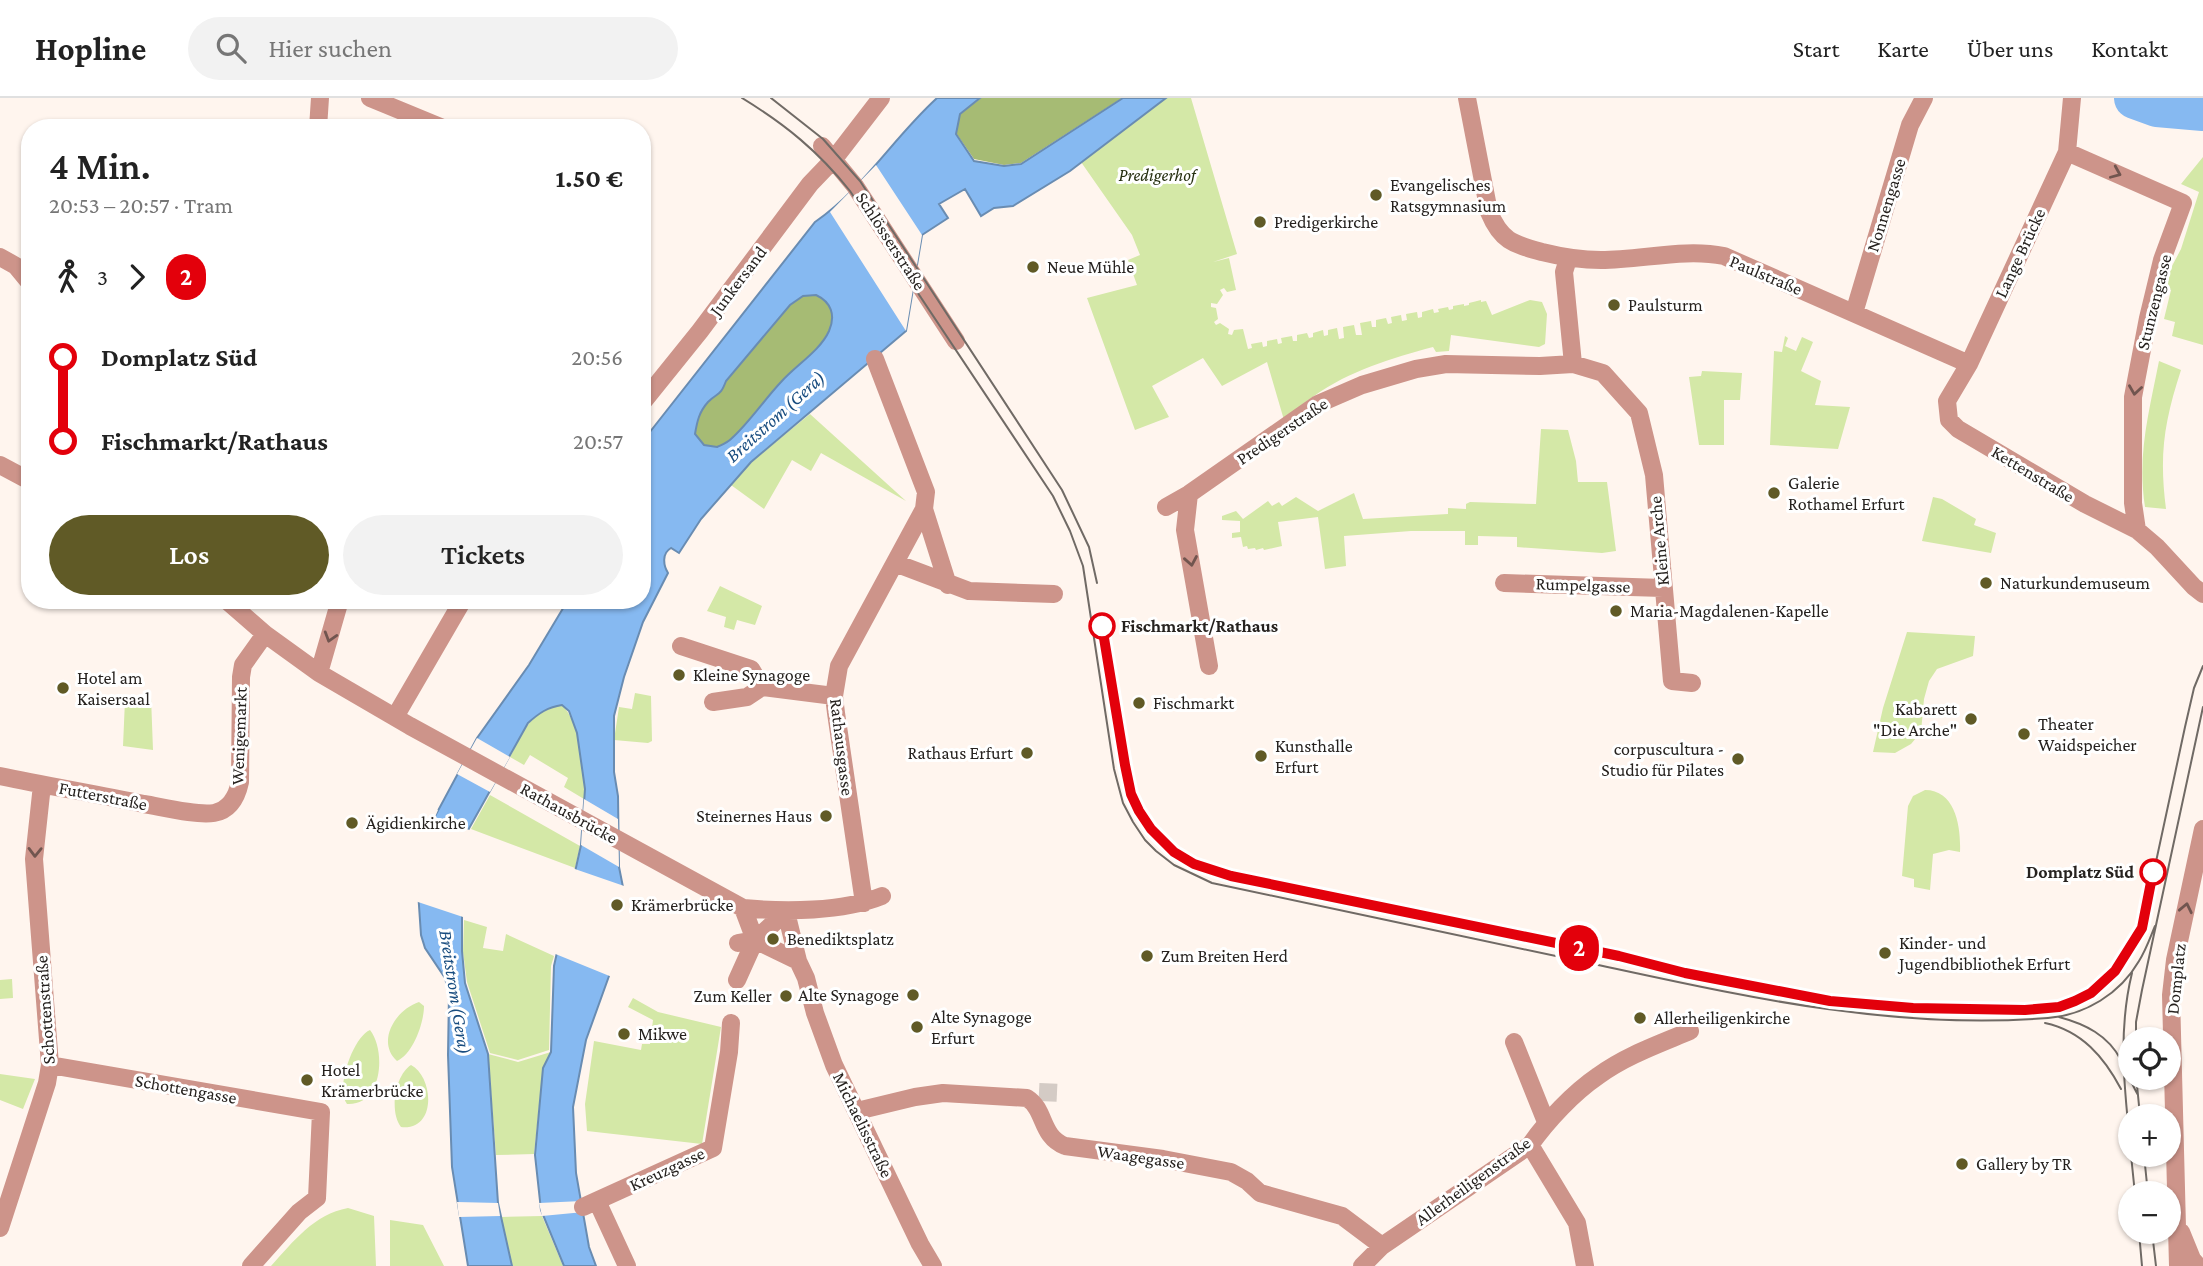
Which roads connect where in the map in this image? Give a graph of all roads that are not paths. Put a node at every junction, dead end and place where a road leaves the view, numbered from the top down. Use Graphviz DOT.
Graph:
graph roads {
  1 [pos="320,98"];
  2 [pos="370,98"];
  3 [pos="881,98"];
  4 [pos="1467,98"];
  5 [pos="1924,98"];
  6 [pos="2072,100"];
  7 [pos="319,119"];
  8 [pos="421,119"];
  9 [pos="2067,152"];
  10 [pos="828,153"];
  11 [pos="0,257"];
  12 [pos="1568,259"];
  13 [pos="21,273"];
  14 [pos="1854,313"];
  15 [pos="956,341"];
  16 [pos="875,359"];
  17 [pos="1573,364"];
  18 [pos="1969,364"];
  19 [pos="1619,390"];
  20 [pos="651,392"];
  21 [pos="1947,401"];
  22 [pos="0,466"];
  23 [pos="21,476"];
  24 [pos="1189,494"];
  25 [pos="1166,507"];
  26 [pos="924,509"];
  27 [pos="2137,530"];
  28 [pos="895,563"];
  29 [pos="1504,583"];
  30 [pos="948,585"];
  31 [pos="1663,588"];
  32 [pos="1054,594"];
  33 [pos="2203,594"];
  34 [pos="236,609"];
  35 [pos="337,609"];
  36 [pos="458,609"];
  37 [pos="265,634"];
  38 [pos="681,646"];
  39 [pos="1209,666"];
  40 [pos="318,673"];
  41 [pos="1692,683"];
  42 [pos="752,696"];
  43 [pos="834,696"];
  44 [pos="713,702"];
  45 [pos="396,718"];
  46 [pos="0,776"];
  47 [pos="41,785"];
  48 [pos="206,814"];
  49 [pos="2203,829"];
  50 [pos="881,896"];
  51 [pos="864,903"];
  52 [pos="743,908"];
  53 [pos="786,912"];
  54 [pos="747,942"];
  55 [pos="798,961"];
  56 [pos="737,980"];
  57 [pos="731,1023"];
  58 [pos="1690,1031"];
  59 [pos="1514,1042"];
  60 [pos="50,1065"];
  61 [pos="857,1111"];
  62 [pos="1546,1122"];
  63 [pos="1530,1145"];
  64 [pos="2175,1181"];
  65 [pos="0,1228"];
  66 [pos="2181,1233"];
  67 [pos="2177,1244"];
  68 [pos="1382,1246"];
  69 [pos="251,1266"];
  70 [pos="627,1266"];
  71 [pos="933,1266"];
  72 [pos="1362,1266"];
  73 [pos="1585,1266"];
  74 [pos="2178,1266"];
  75 [pos="2198,1266"];
  1 -- 7 [label="street"];
  2 -- 8 [label="street"];
  3 -- 10 [label="street, Junkersand"];
  4 -- 12 [label="street, Paulstraße"];
  5 -- 14 [label="street, Nonnengasse"];
  6 -- 9 [label="street, Lange Brücke"];
  9 -- 18 [label="street, Lange Brücke"];
  9 -- 27 [label="street, Stunzengasse, one-way"];
  10 -- 15 [label="street, Schlösserstraße"];
  10 -- 20 [label="street, Junkersand"];
  11 -- 13 [label="street"];
  12 -- 14 [label="street, Paulstraße"];
  12 -- 17 [label="street"];
  14 -- 18 [label="street, Paulstraße"];
  16 -- 26 [label="street"];
  17 -- 19 [label="street, Predigerstraße"];
  17 -- 24 [label="street, Predigerstraße"];
  18 -- 21 [label="street, Lange Brücke"];
  19 -- 31 [label="street, Kleine Arche"];
  21 -- 27 [label="street, Kettenstraße"];
  22 -- 23 [label="street"];
  24 -- 25 [label="street, Predigerstraße"];
  24 -- 39 [label="street, one-way"];
  26 -- 28 [label="street, Rathausgasse"];
  26 -- 30 [label="street"];
  27 -- 33 [label="street"];
  28 -- 30 [label="street"];
  28 -- 43 [label="street, Rathausgasse"];
  29 -- 31 [label="street, Rumpelgasse"];
  30 -- 32 [label="street"];
  31 -- 41 [label="street, Kleine Arche"];
  34 -- 37 [label="street"];
  35 -- 40 [label="street, one-way"];
  36 -- 45 [label="street"];
  37 -- 40 [label="street"];
  37 -- 48 [label="street, Wenigemarkt"];
  38 -- 42 [label="street"];
  40 -- 45 [label="street"];
  42 -- 43 [label="street"];
  42 -- 44 [label="street"];
  43 -- 51 [label="street, Rathausgasse"];
  45 -- 52 [label="street, Rathausbrücke"];
  46 -- 47 [label="street, Futterstraße"];
  47 -- 48 [label="street, Futterstraße"];
  47 -- 60 [label="street, Schottenstraße, one-way"];
  64 -- 49 [label="street, Domplatz, one-way"];
  50 -- 51 [label="street"];
  51 -- 53 [label="street"];
  52 -- 53 [label="street"];
  52 -- 54 [label="street"];
  53 -- 54 [label="street"];
  53 -- 55 [label="street"];
  54 -- 55 [label="street"];
  54 -- 56 [label="street"];
  55 -- 61 [label="street, Michaelisstraße"];
  57 -- 70 [label="street, Kreuzgasse"];
  58 -- 62 [label="street, Allerheiligenstraße"];
  59 -- 62 [label="street"];
  60 -- 65 [label="street, Schottenstraße"];
  60 -- 69 [label="street, Schottengasse"];
  61 -- 68 [label="street, Waagegasse"];
  61 -- 71 [label="street, Michaelisstraße"];
  62 -- 63 [label="street, Allerheiligenstraße"];
  63 -- 68 [label="street, Allerheiligenstraße"];
  63 -- 73 [label="street"];
  66 -- 75 [label="street, Domplatz"];
  67 -- 74 [label="street, Domplatz"];
  68 -- 72 [label="street, Allerheiligenstraße"];
}
